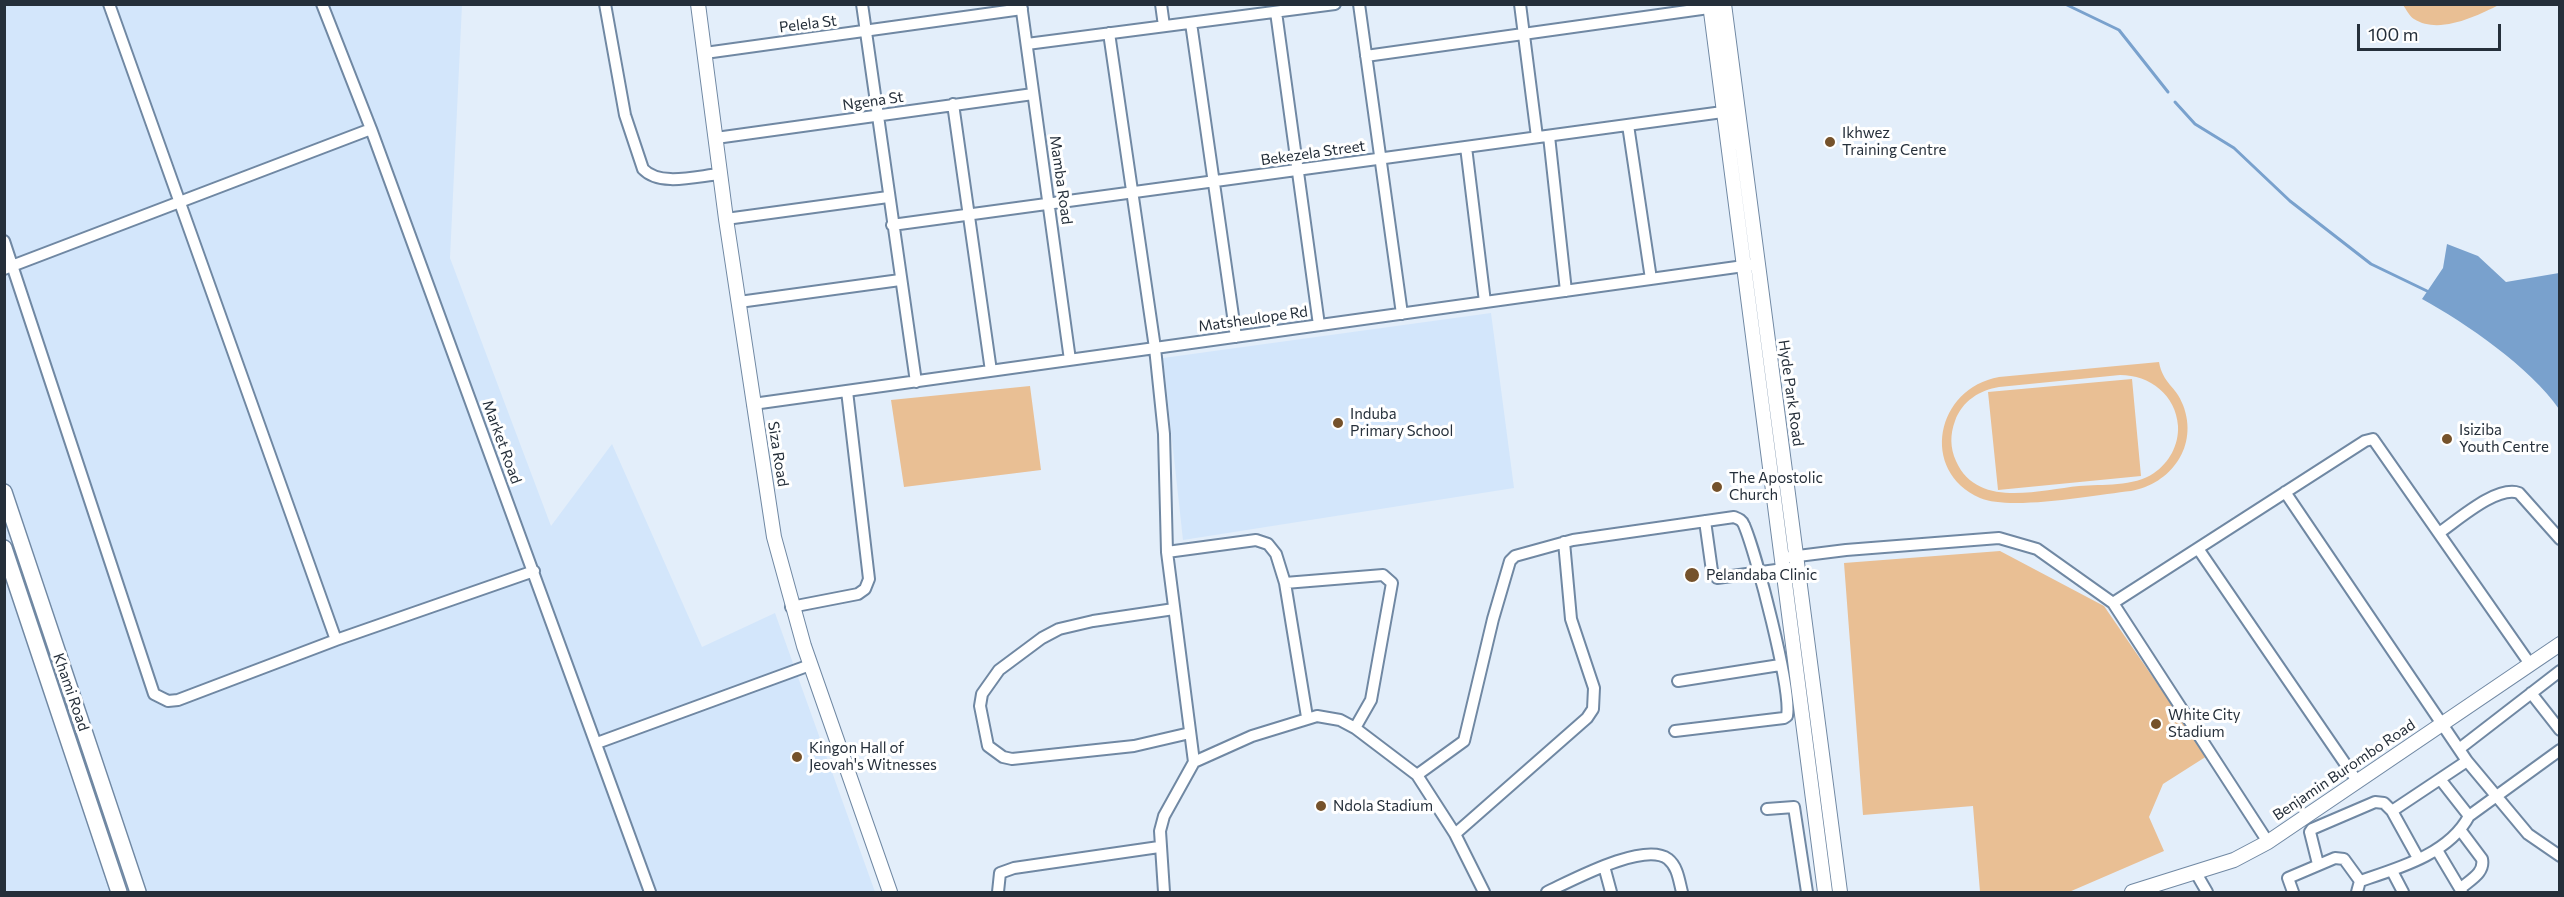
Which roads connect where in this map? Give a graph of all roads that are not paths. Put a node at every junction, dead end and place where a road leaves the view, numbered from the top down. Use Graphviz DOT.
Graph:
graph roads {
  1 [pos="109,4"];
  2 [pos="322,4"];
  3 [pos="605,4"];
  4 [pos="698,4"];
  5 [pos="862,4"];
  6 [pos="1161,4"];
  7 [pos="1335,4"];
  8 [pos="1359,4"];
  9 [pos="1520,4"];
  10 [pos="1717,6"];
  11 [pos="1021,7"];
  12 [pos="1276,12"];
  13 [pos="1191,23"];
  14 [pos="1164,26"];
  15 [pos="866,32"];
  16 [pos="1109,33"];
  17 [pos="1524,34"];
  18 [pos="1027,44"];
  19 [pos="705,52"];
  20 [pos="1366,56"];
  21 [pos="1033,94"];
  22 [pos="953,104"];
  23 [pos="1731,111"];
  24 [pos="877,115"];
  25 [pos="1628,125"];
  26 [pos="371,129"];
  27 [pos="1543,137"];
  28 [pos="716,138"];
  29 [pos="1466,147"];
  30 [pos="1380,159"];
  31 [pos="1297,170"];
  32 [pos="720,174"];
  33 [pos="1214,181"];
  34 [pos="1132,192"];
  35 [pos="888,197"];
  36 [pos="178,201"];
  37 [pos="1049,204"];
  38 [pos="967,215"];
  39 [pos="726,219"];
  40 [pos="892,225"];
  41 [pos="4,241"];
  42 [pos="1750,265"];
  43 [pos="9,267"];
  44 [pos="1651,279"];
  45 [pos="900,280"];
  46 [pos="1566,291"];
  47 [pos="739,302"];
  48 [pos="1485,302"];
  49 [pos="1402,314"];
  50 [pos="1319,325"];
  51 [pos="1236,337"];
  52 [pos="1155,348"];
  53 [pos="1070,360"];
  54 [pos="991,371"];
  55 [pos="916,382"];
  56 [pos="847,391"];
  57 [pos="753,404"];
  58 [pos="4,492"];
  59 [pos="2285,492"];
  60 [pos="1705,521"];
  61 [pos="2439,533"];
  62 [pos="2559,539"];
  63 [pos="1563,542"];
  64 [pos="4,548"];
  65 [pos="2199,550"];
  66 [pos="1167,552"];
  67 [pos="1796,562"];
  68 [pos="1781,564"];
  69 [pos="534,571"];
  70 [pos="1759,573"];
  71 [pos="1285,583"];
  72 [pos="2113,603"];
  73 [pos="791,607"];
  74 [pos="1174,609"];
  75 [pos="336,640"];
  76 [pos="2559,644"];
  77 [pos="2530,664"];
  78 [pos="810,665"];
  79 [pos="1780,665"];
  80 [pos="2559,670"];
  81 [pos="1678,681"];
  82 [pos="2531,693"];
  83 [pos="1307,717"];
  84 [pos="2442,723"];
  85 [pos="1355,728"];
  86 [pos="2559,730"];
  87 [pos="1675,731"];
  88 [pos="1190,733"];
  89 [pos="597,743"];
  90 [pos="2459,749"];
  91 [pos="2559,750"];
  92 [pos="2467,761"];
  93 [pos="1194,762"];
  94 [pos="1417,775"];
  95 [pos="2440,779"];
  96 [pos="2357,781"];
  97 [pos="2496,795"];
  98 [pos="1767,809"];
  99 [pos="2392,811"];
  100 [pos="2469,816"];
  101 [pos="2461,831"];
  102 [pos="1455,834"];
  103 [pos="2268,842"];
  104 [pos="1159,848"];
  105 [pos="2437,850"];
  106 [pos="2559,856"];
  107 [pos="2418,858"];
  108 [pos="2318,864"];
  109 [pos="1604,866"];
  110 [pos="2392,871"];
  111 [pos="2196,873"];
  112 [pos="2358,887"];
  113 [pos="2461,890"];
  114 [pos="119,892"];
  115 [pos="138,892"];
  116 [pos="650,892"];
  117 [pos="890,892"];
  118 [pos="998,892"];
  119 [pos="1164,892"];
  120 [pos="1484,892"];
  121 [pos="1547,892"];
  122 [pos="1611,892"];
  123 [pos="1682,892"];
  124 [pos="1808,892"];
  125 [pos="1825,892"];
  126 [pos="1840,892"];
  127 [pos="2132,892"];
  128 [pos="2207,892"];
  129 [pos="2294,892"];
  130 [pos="2403,892"];
  1 -- 36 [label="street"];
  2 -- 26 [label="street, Market Road"];
  3 -- 32 [label="street"];
  4 -- 19 [label="street, Siza Road"];
  5 -- 15 [label="street"];
  6 -- 14 [label="street"];
  7 -- 12 [label="street"];
  8 -- 20 [label="street"];
  9 -- 17 [label="street"];
  10 -- 17 [label="street"];
  10 -- 23 [label="street, Hyde Park Road"];
  11 -- 15 [label="street, Pelela St"];
  11 -- 18 [label="street, Mamba Road"];
  12 -- 13 [label="street"];
  12 -- 31 [label="street"];
  13 -- 14 [label="street"];
  13 -- 33 [label="street"];
  14 -- 16 [label="street"];
  15 -- 19 [label="street, Pelela St"];
  15 -- 24 [label="street"];
  16 -- 18 [label="street"];
  16 -- 34 [label="street"];
  17 -- 20 [label="street"];
  17 -- 27 [label="street"];
  18 -- 21 [label="street, Mamba Road"];
  19 -- 28 [label="street, Siza Road"];
  20 -- 30 [label="street"];
  21 -- 22 [label="street, Ngena St"];
  21 -- 37 [label="street, Mamba Road"];
  22 -- 24 [label="street, Ngena St"];
  22 -- 38 [label="street"];
  23 -- 25 [label="street, Bekezela Street"];
  23 -- 42 [label="street, Hyde Park Road"];
  24 -- 28 [label="street, Ngena St"];
  24 -- 35 [label="street"];
  25 -- 27 [label="street, Bekezela Street"];
  25 -- 44 [label="street"];
  26 -- 36 [label="street"];
  26 -- 69 [label="street, Market Road"];
  27 -- 29 [label="street, Bekezela Street"];
  27 -- 46 [label="street"];
  28 -- 32 [label="street, Siza Road"];
  29 -- 30 [label="street, Bekezela Street"];
  29 -- 48 [label="street"];
  30 -- 31 [label="street, Bekezela Street"];
  30 -- 49 [label="street"];
  31 -- 33 [label="street, Bekezela Street"];
  31 -- 50 [label="street"];
  32 -- 39 [label="street, Siza Road"];
  33 -- 34 [label="street, Bekezela Street"];
  33 -- 51 [label="street"];
  34 -- 37 [label="street, Bekezela Street"];
  34 -- 52 [label="street"];
  35 -- 39 [label="street"];
  35 -- 40 [label="street"];
  36 -- 43 [label="street"];
  36 -- 75 [label="street"];
  37 -- 38 [label="street, Bekezela Street"];
  37 -- 53 [label="street, Mamba Road"];
  38 -- 40 [label="street, Bekezela Street"];
  38 -- 54 [label="street"];
  39 -- 47 [label="street, Siza Road"];
  40 -- 45 [label="street"];
  41 -- 43 [label="street"];
  42 -- 44 [label="street, Matsheulope Rd"];
  42 -- 67 [label="street, Hyde Park Road"];
  42 -- 68 [label="street, Hyde Park Road"];
  43 -- 75 [label="street"];
  44 -- 46 [label="street, Matsheulope Rd"];
  45 -- 47 [label="street"];
  45 -- 55 [label="street"];
  46 -- 48 [label="street, Matsheulope Rd"];
  47 -- 57 [label="street, Siza Road"];
  48 -- 49 [label="street, Matsheulope Rd"];
  49 -- 50 [label="street, Matsheulope Rd"];
  50 -- 51 [label="street, Matsheulope Rd"];
  51 -- 52 [label="street, Matsheulope Rd"];
  52 -- 53 [label="street, Matsheulope Rd"];
  52 -- 66 [label="street"];
  53 -- 54 [label="street, Matsheulope Rd"];
  54 -- 55 [label="street, Matsheulope Rd"];
  55 -- 56 [label="street, Matsheulope Rd"];
  56 -- 57 [label="street, Matsheulope Rd"];
  56 -- 73 [label="street"];
  57 -- 73 [label="street, Siza Road"];
  58 -- 115 [label="main road, Khami Road"];
  59 -- 61 [label="street"];
  59 -- 65 [label="street"];
  59 -- 84 [label="street"];
  60 -- 63 [label="street"];
  60 -- 70 [label="street"];
  60 -- 70 [label="street"];
  61 -- 62 [label="street"];
  61 -- 77 [label="street"];
  63 -- 94 [label="street"];
  63 -- 102 [label="street"];
  64 -- 114 [label="main road, Khami Road"];
  65 -- 72 [label="street"];
  65 -- 96 [label="street"];
  66 -- 71 [label="street"];
  66 -- 74 [label="street"];
  67 -- 68 [label="street"];
  67 -- 72 [label="street"];
  67 -- 126 [label="street, Hyde Park Road"];
  68 -- 70 [label="street"];
  68 -- 125 [label="street, Hyde Park Road"];
  69 -- 75 [label="street"];
  69 -- 89 [label="street, Market Road"];
  70 -- 79 [label="street"];
  71 -- 83 [label="street"];
  71 -- 85 [label="street"];
  72 -- 103 [label="street"];
  73 -- 78 [label="street, Siza Road"];
  74 -- 88 [label="street"];
  74 -- 88 [label="street"];
  76 -- 77 [label="street, Benjamin Burombo Road"];
  77 -- 84 [label="street, Benjamin Burombo Road"];
  78 -- 89 [label="street"];
  78 -- 117 [label="street, Siza Road"];
  79 -- 81 [label="street"];
  79 -- 87 [label="street"];
  80 -- 82 [label="street"];
  82 -- 86 [label="street"];
  82 -- 90 [label="street"];
  83 -- 85 [label="street"];
  83 -- 93 [label="street"];
  84 -- 90 [label="street"];
  84 -- 96 [label="street, Benjamin Burombo Road"];
  85 -- 94 [label="street"];
  88 -- 93 [label="street"];
  89 -- 116 [label="street, Market Road"];
  90 -- 92 [label="street"];
  91 -- 97 [label="street"];
  92 -- 95 [label="street"];
  92 -- 97 [label="street"];
  93 -- 104 [label="street"];
  94 -- 102 [label="street"];
  95 -- 99 [label="street"];
  95 -- 100 [label="street"];
  96 -- 103 [label="street, Benjamin Burombo Road"];
  97 -- 100 [label="street"];
  97 -- 106 [label="street"];
  98 -- 124 [label="street"];
  99 -- 107 [label="street"];
  99 -- 108 [label="street"];
  100 -- 101 [label="street"];
  101 -- 105 [label="street"];
  101 -- 113 [label="street"];
  102 -- 120 [label="street"];
  103 -- 111 [label="street, Benjamin Burombo Road"];
  104 -- 118 [label="street"];
  104 -- 119 [label="street"];
  105 -- 107 [label="street"];
  105 -- 113 [label="street"];
  107 -- 110 [label="street"];
  108 -- 112 [label="street"];
  108 -- 129 [label="street"];
  109 -- 121 [label="street"];
  109 -- 122 [label="street"];
  109 -- 123 [label="street"];
  110 -- 112 [label="street"];
  110 -- 130 [label="street"];
  111 -- 127 [label="street, Benjamin Burombo Road"];
  111 -- 128 [label="street"];
}
